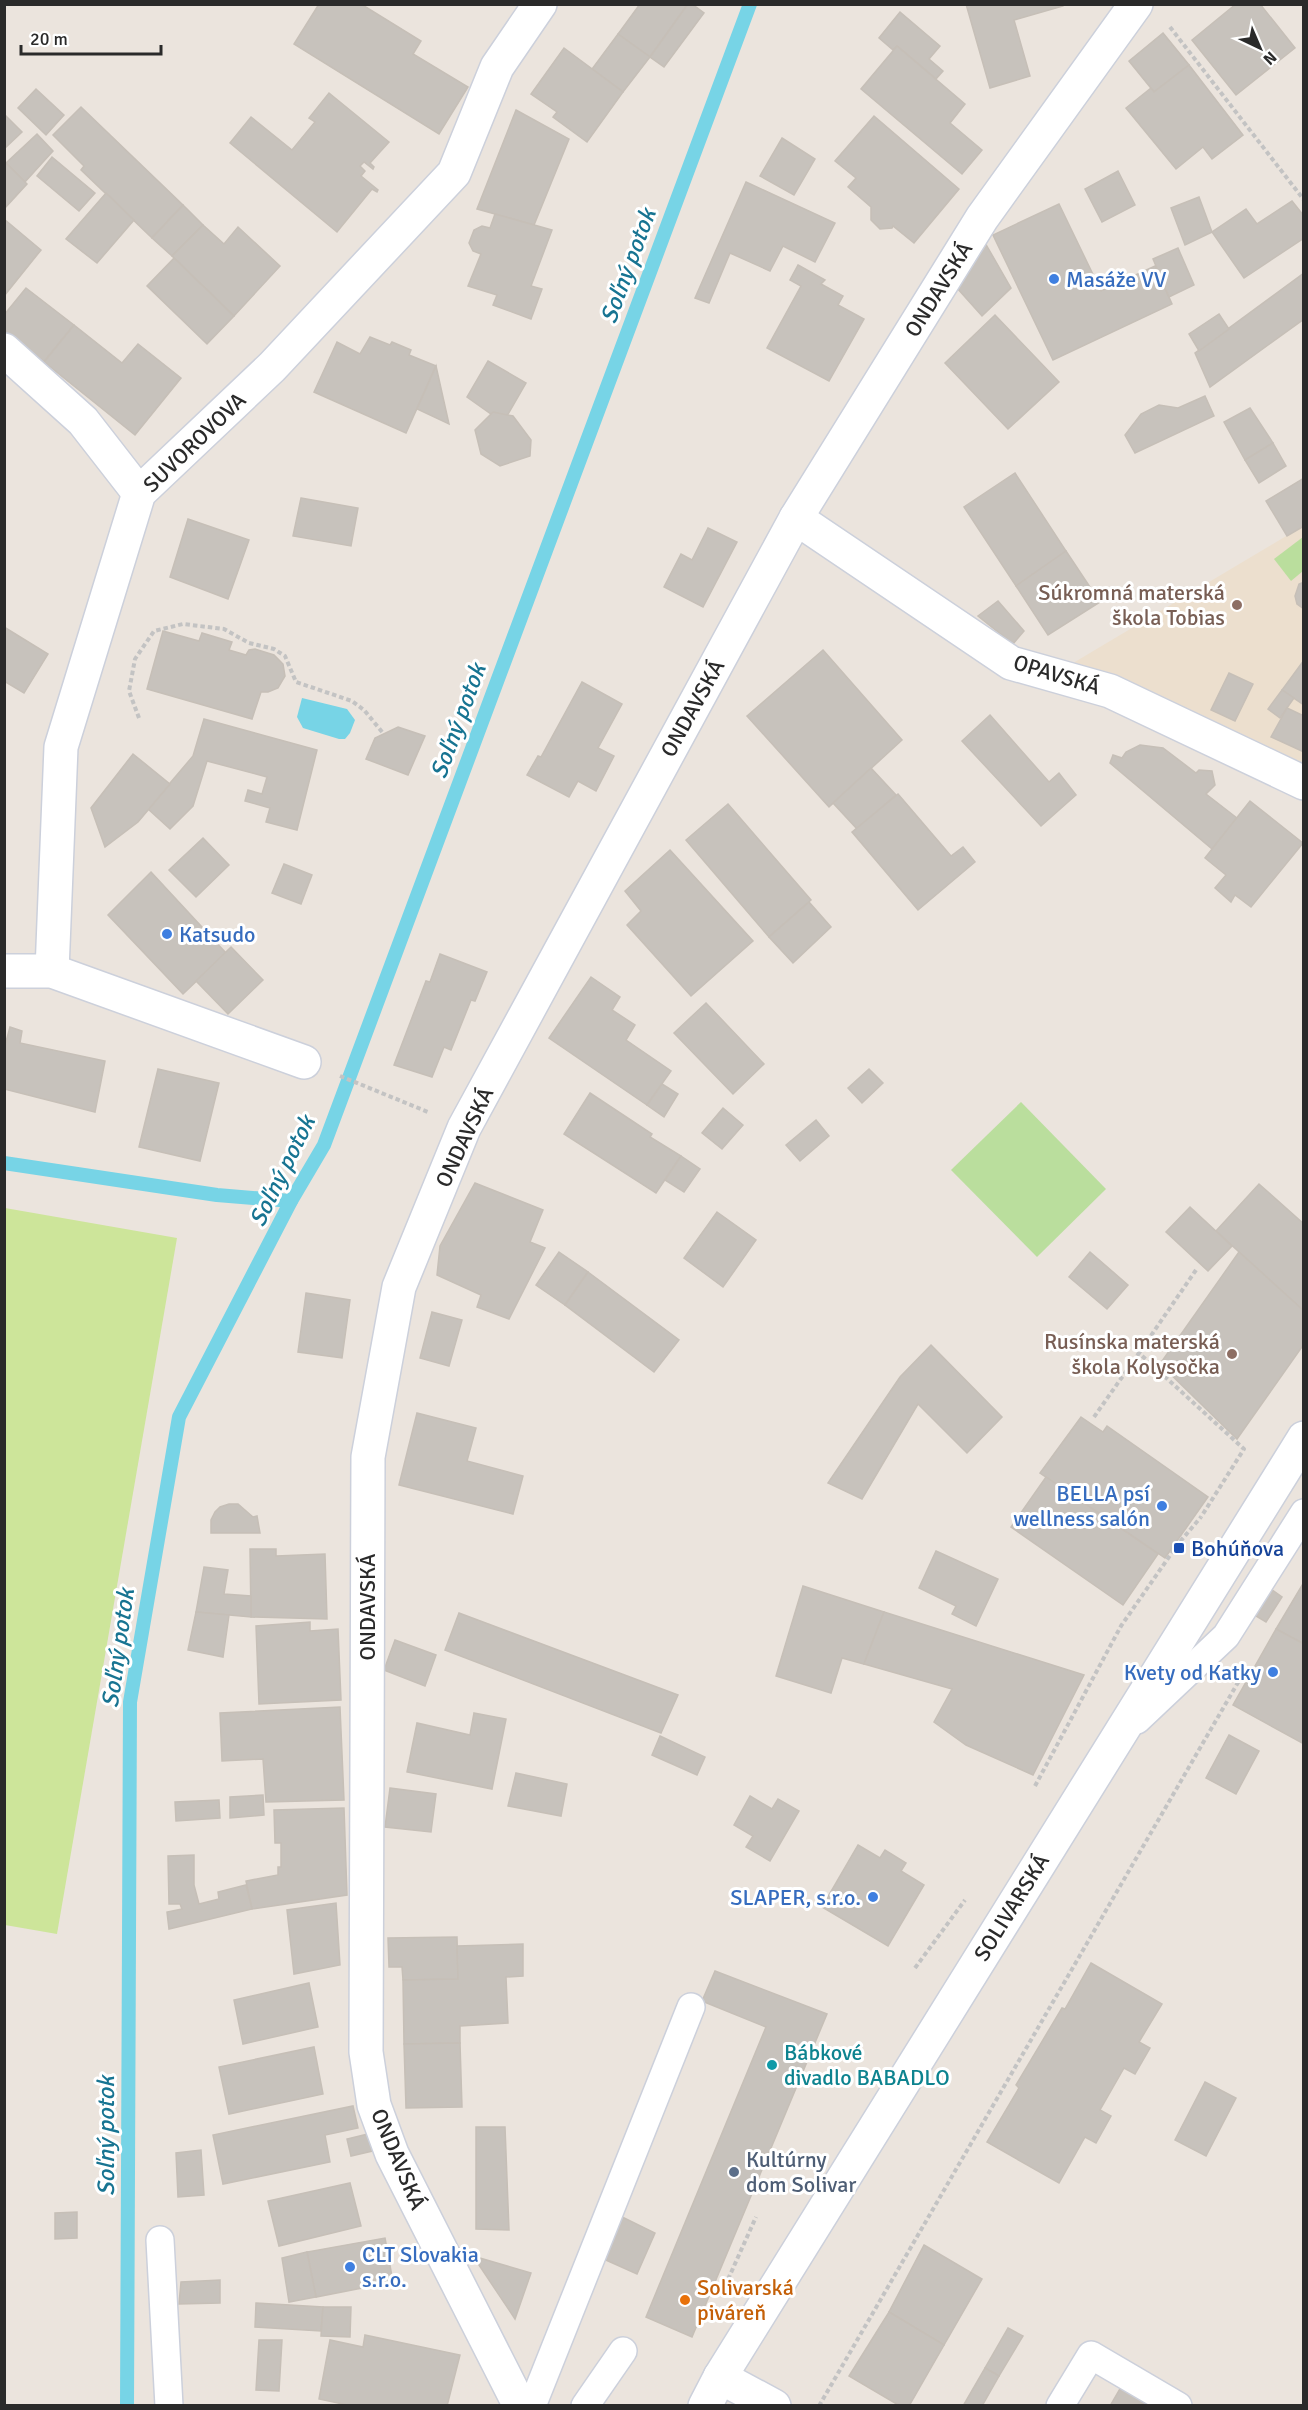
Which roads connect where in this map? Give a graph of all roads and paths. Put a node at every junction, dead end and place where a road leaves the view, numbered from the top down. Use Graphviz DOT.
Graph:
graph roads {
  1 [pos="540,4"];
  2 [pos="1136,4"];
  3 [pos="1167,23"];
  4 [pos="1304,200"];
  5 [pos="4,350"];
  6 [pos="139,493"];
  7 [pos="796,518"];
  8 [pos="139,718"];
  9 [pos="383,734"];
  10 [pos="1304,783"];
  11 [pos="4,971"];
  12 [pos="52,971"];
  13 [pos="304,1062"];
  14 [pos="382,1092"];
  15 [pos="464,1128"];
  16 [pos="1196,1270"];
  17 [pos="1139,1353"];
  18 [pos="1094,1418"];
  19 [pos="1304,1438"];
  20 [pos="1244,1449"];
  21 [pos="1293,1474"];
  22 [pos="1304,1513"];
  23 [pos="1201,1517"];
  24 [pos="1240,1678"];
  25 [pos="1112,1744"];
  26 [pos="1031,1794"];
  27 [pos="970,1893"];
  28 [pos="915,1968"];
  29 [pos="691,2007"];
  30 [pos="160,2240"];
  31 [pos="623,2351"];
  32 [pos="720,2377"];
  33 [pos="821,2405"];
  34 [pos="169,2406"];
  35 [pos="520,2406"];
  36 [pos="532,2406"];
  37 [pos="585,2406"];
  38 [pos="705,2406"];
  39 [pos="774,2406"];
  40 [pos="1060,2406"];
  41 [pos="1178,2406"];
  1 -- 6 [label="street, SUVOROVOVA"];
  2 -- 7 [label="street, ONDAVSKÁ"];
  3 -- 4 [label="path"];
  5 -- 6 [label="street"];
  6 -- 12 [label="street, SUVOROVOVA"];
  7 -- 10 [label="street, OPAVSKÁ"];
  7 -- 15 [label="street, ONDAVSKÁ"];
  8 -- 9 [label="path"];
  11 -- 12 [label="street"];
  12 -- 13 [label="street"];
  14 -- 15 [label="path"];
  15 -- 35 [label="street, ONDAVSKÁ"];
  16 -- 17 [label="path"];
  17 -- 18 [label="path"];
  17 -- 20 [label="path"];
  19 -- 21 [label="street, SOLIVARSKÁ"];
  21 -- 25 [label="street, SOLIVARSKÁ"];
  22 -- 25 [label="lane"];
  23 -- 26 [label="path"];
  24 -- 33 [label="path"];
  25 -- 32 [label="street, SOLIVARSKÁ"];
  27 -- 28 [label="path"];
  29 -- 36 [label="lane"];
  30 -- 34 [label="lane"];
  31 -- 37 [label="lane"];
  32 -- 38 [label="street, SOLIVARSKÁ"];
  32 -- 39 [label="street"];
  40 -- 41 [label="lane"];
}
